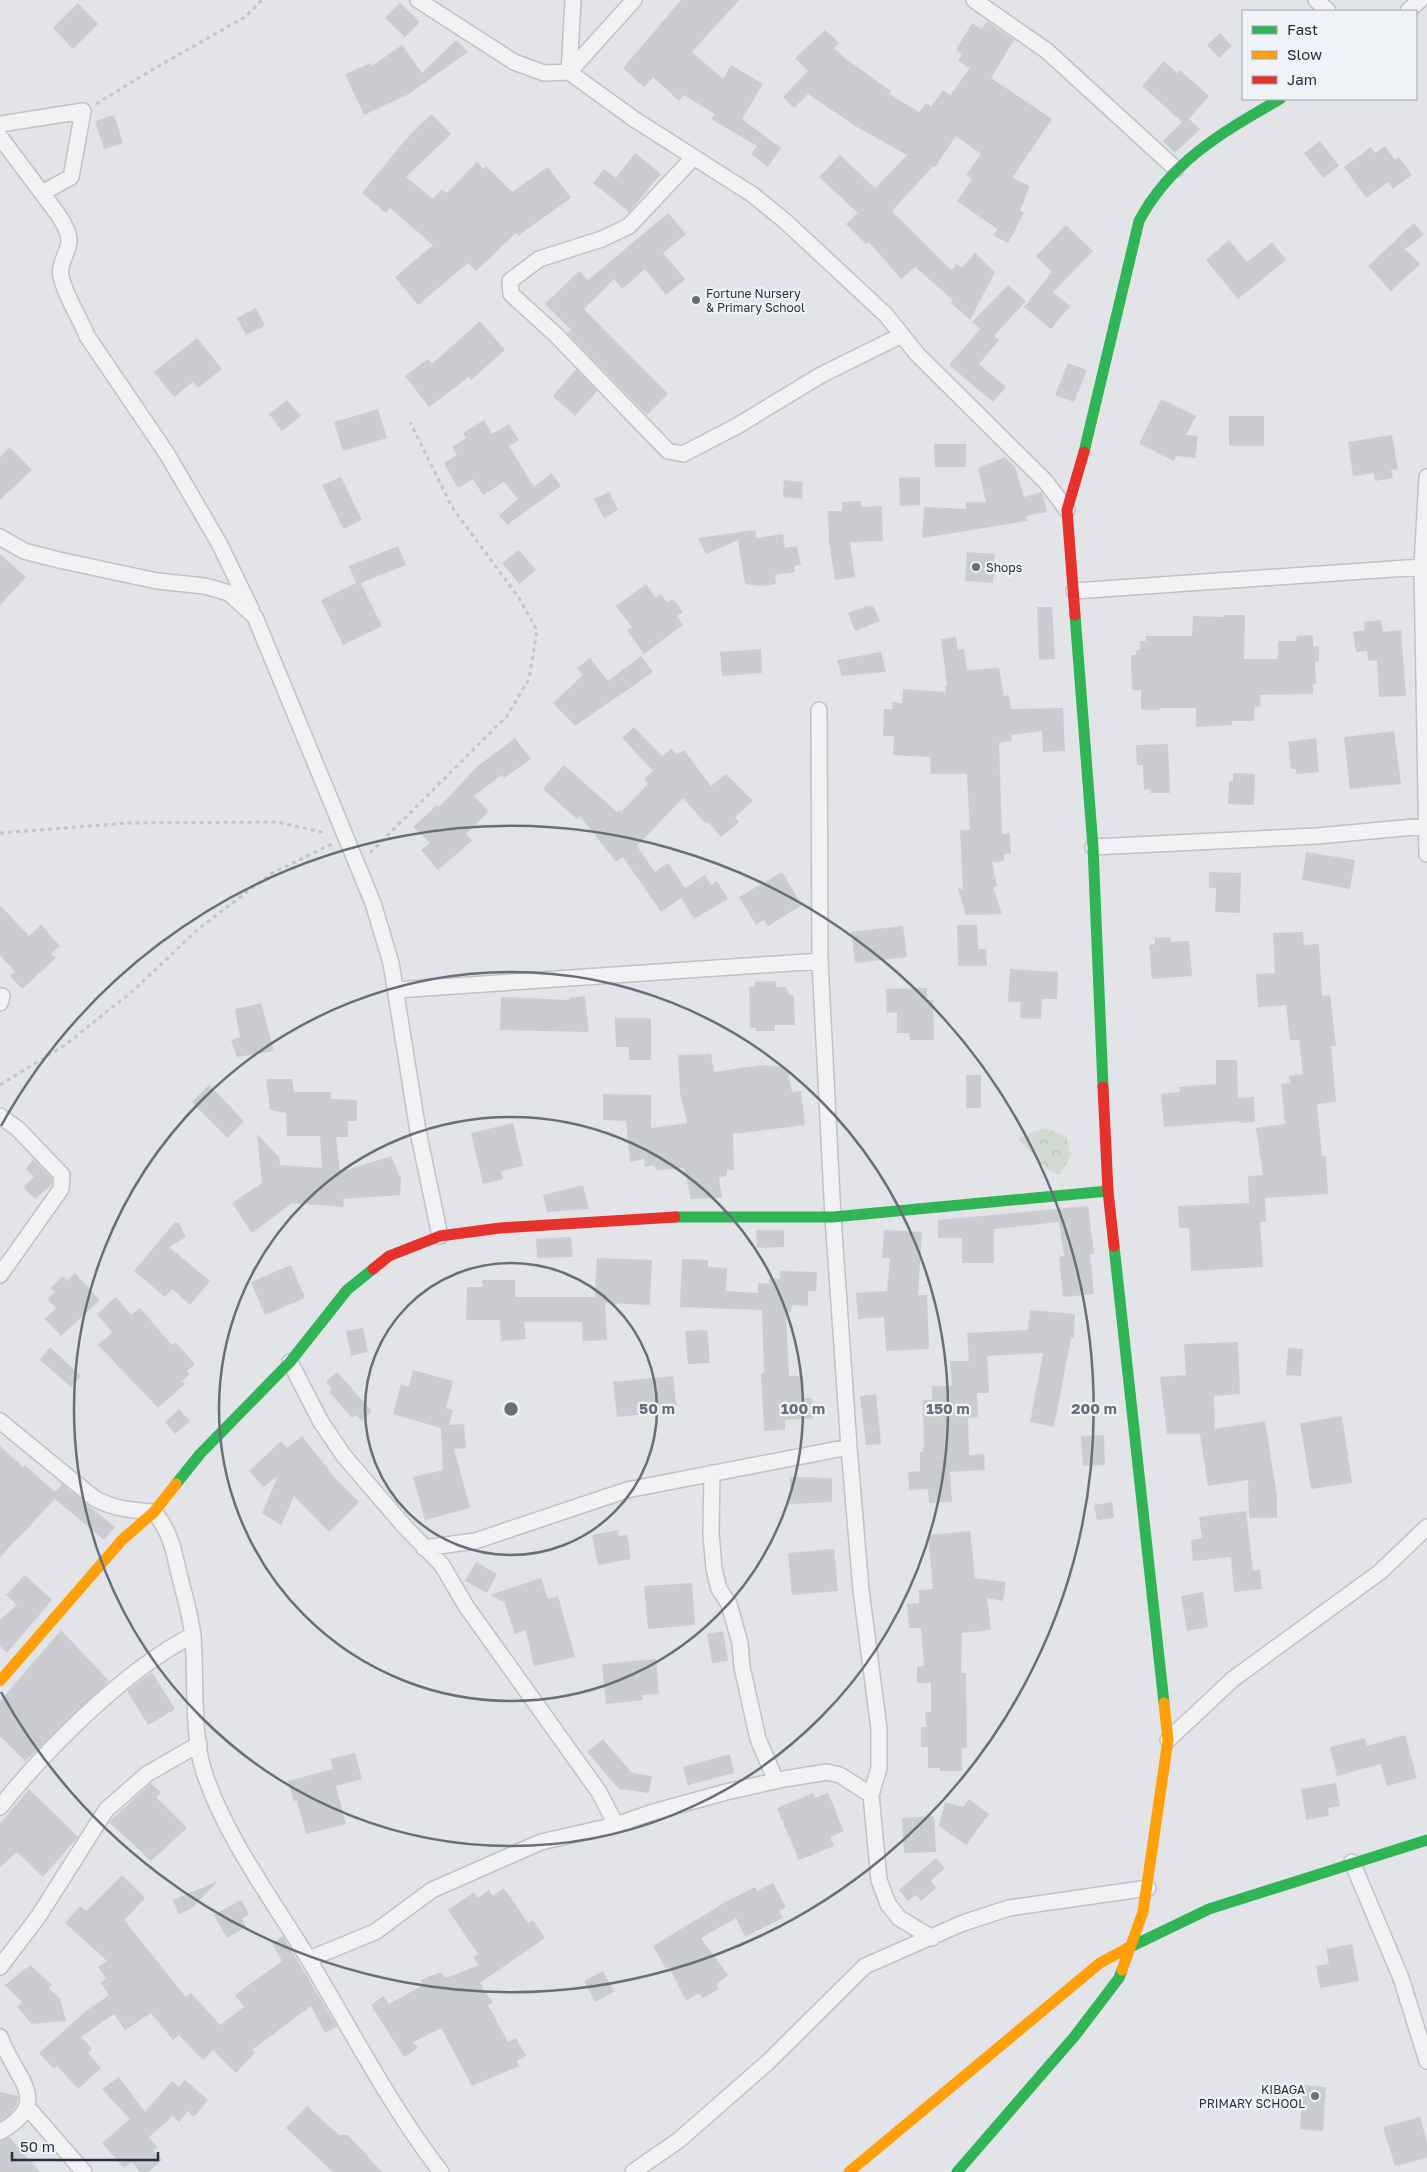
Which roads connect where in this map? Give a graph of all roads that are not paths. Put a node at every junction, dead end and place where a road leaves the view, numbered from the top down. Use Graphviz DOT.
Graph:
graph roads {
  1 [pos="418,0"];
  2 [pos="573,0"];
  3 [pos="634,0"];
  4 [pos="974,0"];
  5 [pos="1316,0"];
  6 [pos="1420,0"];
  7 [pos="1327,10"];
  8 [pos="1409,10"];
  9 [pos="569,72"];
  10 [pos="1278,100"];
  11 [pos="0,124"];
  12 [pos="0,137"];
  13 [pos="693,158"];
  14 [pos="1176,169"];
  15 [pos="42,193"];
  16 [pos="902,335"];
  17 [pos="1427,477"];
  18 [pos="1067,510"];
  19 [pos="0,538"];
  20 [pos="1422,567"];
  21 [pos="1074,591"];
  22 [pos="255,617"];
  23 [pos="819,710"];
  24 [pos="1425,826"];
  25 [pos="1093,846"];
  26 [pos="1427,854"];
  27 [pos="820,961"];
  28 [pos="396,990"];
  29 [pos="0,1116"];
  30 [pos="1108,1191"];
  31 [pos="833,1217"];
  32 [pos="440,1236"];
  33 [pos="0,1275"];
  34 [pos="290,1362"];
  35 [pos="0,1421"];
  36 [pos="849,1447"];
  37 [pos="712,1473"];
  38 [pos="154,1512"];
  39 [pos="1427,1527"];
  40 [pos="424,1548"];
  41 [pos="193,1635"];
  42 [pos="0,1681"];
  43 [pos="1168,1740"];
  44 [pos="199,1744"];
  45 [pos="776,1780"];
  46 [pos="871,1795"];
  47 [pos="0,1807"];
  48 [pos="616,1825"];
  49 [pos="1427,1840"];
  50 [pos="1352,1862"];
  51 [pos="1148,1888"];
  52 [pos="932,1938"];
  53 [pos="1131,1946"];
  54 [pos="309,1959"];
  55 [pos="0,1967"];
  56 [pos="0,2037"];
  57 [pos="1427,2061"];
  58 [pos="28,2108"];
  59 [pos="0,2132"];
  60 [pos="84,2172"];
  61 [pos="441,2172"];
  62 [pos="632,2172"];
  63 [pos="849,2172"];
  64 [pos="957,2172"];
  1 -- 9 [label="street"];
  2 -- 9 [label="street"];
  3 -- 9 [label="street"];
  4 -- 14 [label="street"];
  5 -- 7 [label="street"];
  6 -- 8 [label="street"];
  9 -- 13 [label="street"];
  10 -- 14 [label="street"];
  11 -- 15 [label="street"];
  12 -- 15 [label="street"];
  13 -- 16 [label="street"];
  13 -- 16 [label="street"];
  14 -- 18 [label="street"];
  15 -- 22 [label="street"];
  16 -- 18 [label="street"];
  17 -- 20 [label="street"];
  18 -- 21 [label="street"];
  19 -- 22 [label="street"];
  20 -- 21 [label="street"];
  20 -- 24 [label="street"];
  21 -- 25 [label="street"];
  22 -- 28 [label="street"];
  23 -- 27 [label="street"];
  24 -- 25 [label="street"];
  24 -- 26 [label="street"];
  25 -- 30 [label="street"];
  27 -- 28 [label="street"];
  27 -- 31 [label="street"];
  28 -- 32 [label="street"];
  29 -- 33 [label="street"];
  30 -- 31 [label="street"];
  30 -- 43 [label="street"];
  31 -- 32 [label="street"];
  31 -- 36 [label="street"];
  32 -- 34 [label="street"];
  34 -- 38 [label="street"];
  34 -- 40 [label="street"];
  35 -- 38 [label="street"];
  36 -- 37 [label="street"];
  36 -- 46 [label="street"];
  37 -- 40 [label="street"];
  37 -- 45 [label="street"];
  38 -- 41 [label="street"];
  38 -- 42 [label="street"];
  39 -- 43 [label="street"];
  40 -- 48 [label="street"];
  41 -- 44 [label="street"];
  41 -- 47 [label="street"];
  43 -- 51 [label="street"];
  44 -- 54 [label="street"];
  44 -- 55 [label="street"];
  45 -- 46 [label="street"];
  45 -- 48 [label="street"];
  46 -- 52 [label="street"];
  48 -- 54 [label="street"];
  49 -- 50 [label="street"];
  50 -- 53 [label="street"];
  50 -- 57 [label="street"];
  51 -- 52 [label="street"];
  51 -- 53 [label="street"];
  52 -- 62 [label="street"];
  53 -- 63 [label="street"];
  53 -- 64 [label="street"];
  54 -- 61 [label="street"];
  56 -- 58 [label="street"];
  58 -- 59 [label="street"];
  58 -- 60 [label="street"];
}
